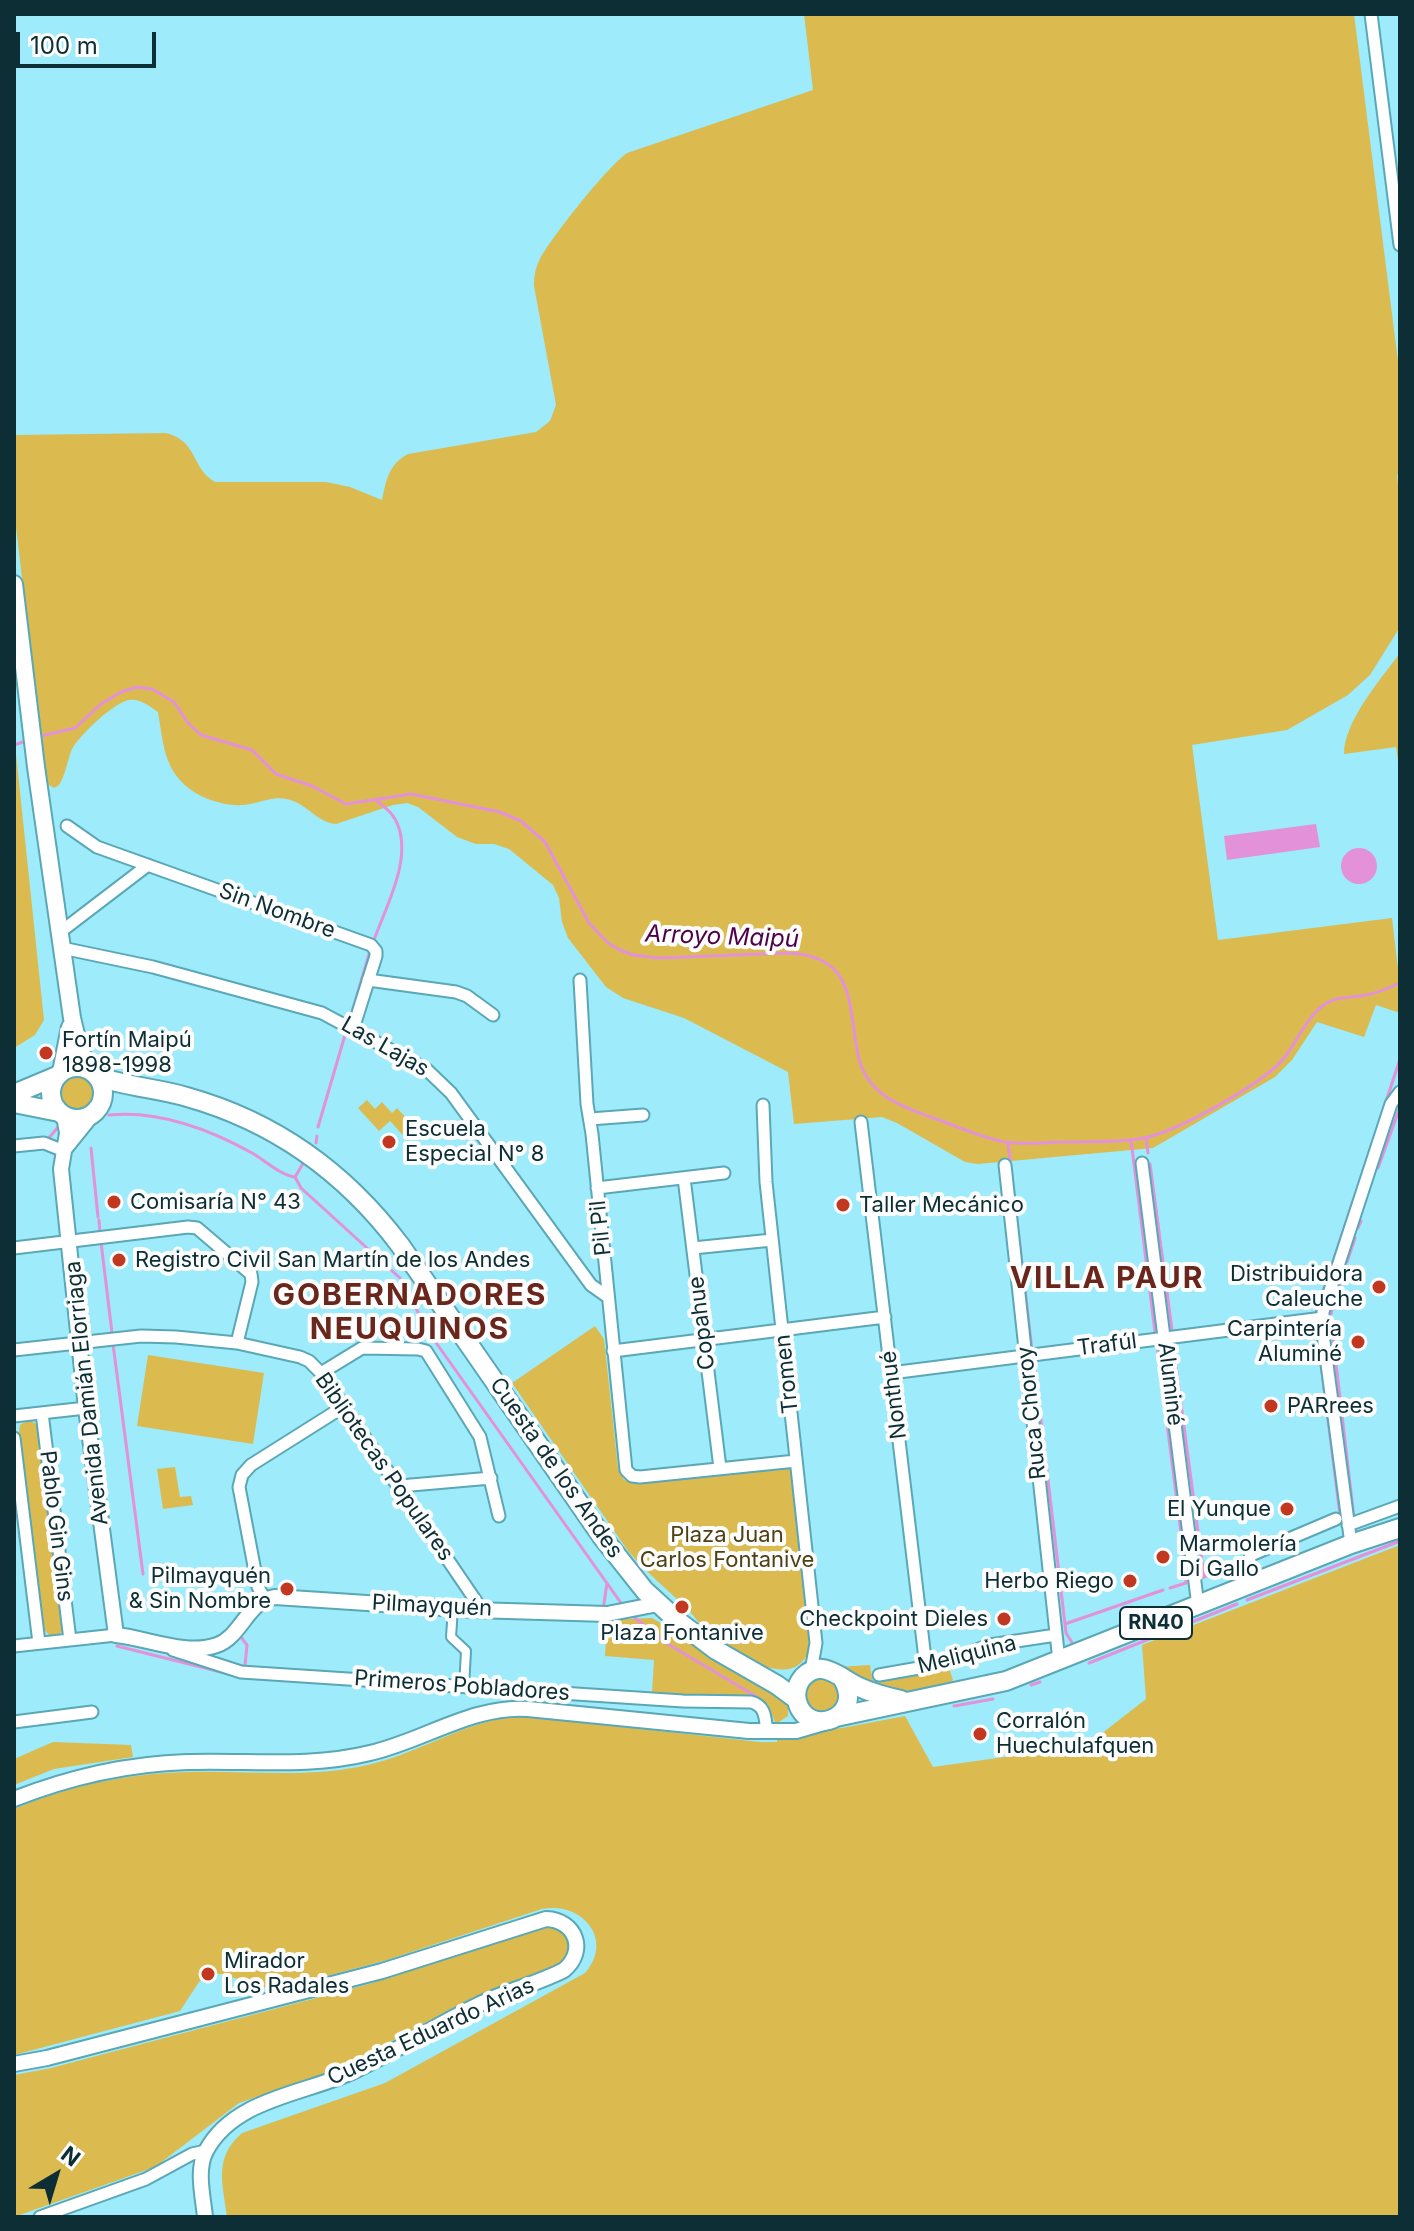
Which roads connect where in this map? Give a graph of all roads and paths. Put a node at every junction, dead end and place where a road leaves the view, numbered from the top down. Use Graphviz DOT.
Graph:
graph roads {
  1 [pos="1371,14"];
  2 [pos="1400,245"];
  3 [pos="14,584"];
  4 [pos="67,826"];
  5 [pos="148,865"];
  6 [pos="60,940"];
  7 [pos="368,980"];
  8 [pos="580,980"];
  9 [pos="493,1015"];
  10 [pos="72,1018"];
  11 [pos="353,1029"];
  12 [pos="59,1074"];
  13 [pos="95,1074"];
  14 [pos="163,1091"];
  15 [pos="1400,1092"];
  16 [pos="14,1094"];
  17 [pos="14,1103"];
  18 [pos="763,1105"];
  19 [pos="95,1112"];
  20 [pos="61,1114"];
  21 [pos="643,1115"];
  22 [pos="590,1119"];
  23 [pos="861,1122"];
  24 [pos="14,1146"];
  25 [pos="64,1151"];
  26 [pos="1142,1163"];
  27 [pos="1005,1165"];
  28 [pos="724,1173"];
  29 [pos="684,1178"];
  30 [pos="597,1188"];
  31 [pos="772,1240"];
  32 [pos="69,1241"];
  33 [pos="14,1248"];
  34 [pos="693,1248"];
  35 [pos="608,1297"];
  36 [pos="885,1317"];
  37 [pos="1323,1318"];
  38 [pos="782,1330"];
  39 [pos="1164,1338"];
  40 [pos="704,1340"];
  41 [pos="79,1342"];
  42 [pos="237,1343"];
  43 [pos="14,1350"];
  44 [pos="613,1351"];
  45 [pos="1025,1356"];
  46 [pos="321,1373"];
  47 [pos="891,1373"];
  48 [pos="343,1407"];
  49 [pos="86,1408"];
  50 [pos="42,1413"];
  51 [pos="14,1416"];
  52 [pos="14,1438"];
  53 [pos="796,1461"];
  54 [pos="720,1468"];
  55 [pos="491,1478"];
  56 [pos="400,1486"];
  57 [pos="1400,1506"];
  58 [pos="499,1516"];
  59 [pos="1336,1519"];
  60 [pos="1348,1525"];
  61 [pos="1400,1528"];
  62 [pos="1351,1544"];
  63 [pos="1254,1583"];
  64 [pos="265,1599"];
  65 [pos="658,1604"];
  66 [pos="1198,1606"];
  67 [pos="453,1608"];
  68 [pos="482,1610"];
  69 [pos="116,1635"];
  70 [pos="1056,1635"];
  71 [pos="141,1639"];
  72 [pos="70,1640"];
  73 [pos="39,1643"];
  74 [pos="223,1643"];
  75 [pos="816,1643"];
  76 [pos="14,1646"];
  77 [pos="1059,1661"];
  78 [pos="741,1664"];
  79 [pos="926,1667"];
  80 [pos="221,1668"];
  81 [pos="809,1673"];
  82 [pos="838,1674"];
  83 [pos="879,1675"];
  84 [pos="464,1687"];
  85 [pos="908,1701"];
  86 [pos="797,1702"];
  87 [pos="92,1712"];
  88 [pos="833,1719"];
  89 [pos="14,1722"];
  90 [pos="772,1732"];
  91 [pos="14,1799"];
  92 [pos="14,2064"];
  93 [pos="206,2151"];
  94 [pos="40,2217"];
  95 [pos="205,2217"];
  1 -- 2 [label="street"];
  3 -- 6 [label="main road"];
  4 -- 5 [label="street, Sin Nombre"];
  5 -- 6 [label="street"];
  5 -- 7 [label="street, Sin Nombre"];
  6 -- 10 [label="main road"];
  6 -- 11 [label="street, Las Lajas"];
  7 -- 9 [label="street"];
  7 -- 11 [label="street, Sin Nombre"];
  8 -- 22 [label="street, Pil Pil"];
  10 -- 12 [label="main road"];
  10 -- 13 [label="main road"];
  11 -- 35 [label="street, Las Lajas"];
  12 -- 13 [label="main road, RN40"];
  12 -- 16 [label="main road, RN40"];
  12 -- 20 [label="main road"];
  13 -- 14 [label="main road, Cuesta de los Andes / RN40"];
  13 -- 19 [label="main road"];
  14 -- 19 [label="main road, Cuesta de los Andes / RN40"];
  14 -- 65 [label="main road, Cuesta de los Andes / RN40"];
  15 -- 37 [label="street"];
  17 -- 20 [label="main road, RN40"];
  18 -- 31 [label="street, Tromen"];
  19 -- 20 [label="main road, RN40"];
  19 -- 25 [label="street"];
  20 -- 25 [label="street, Avenida Damián Elorriaga"];
  21 -- 22 [label="street"];
  22 -- 30 [label="street, Pil Pil"];
  23 -- 36 [label="street, Nonthué"];
  24 -- 25 [label="street"];
  25 -- 32 [label="street, Avenida Damián Elorriaga"];
  26 -- 39 [label="street, Aluminé"];
  27 -- 45 [label="street, Ruca Choroy"];
  28 -- 29 [label="street"];
  29 -- 30 [label="street"];
  29 -- 34 [label="street, Copahue"];
  30 -- 35 [label="street, Pil Pil"];
  31 -- 34 [label="street"];
  31 -- 38 [label="street, Tromen"];
  32 -- 33 [label="street"];
  32 -- 41 [label="street, Avenida Damián Elorriaga"];
  32 -- 42 [label="street"];
  34 -- 40 [label="street, Copahue"];
  35 -- 44 [label="street, Pil Pil"];
  36 -- 38 [label="street"];
  36 -- 47 [label="street, Nonthué"];
  37 -- 39 [label="street, Trafúl"];
  37 -- 60 [label="street"];
  38 -- 40 [label="street"];
  38 -- 53 [label="street, Tromen"];
  39 -- 45 [label="street, Trafúl"];
  39 -- 66 [label="street, Aluminé"];
  40 -- 44 [label="street"];
  40 -- 54 [label="street, Copahue"];
  41 -- 42 [label="street, Bibliotecas Populares"];
  41 -- 43 [label="street, Bibliotecas Populares"];
  41 -- 49 [label="street, Avenida Damián Elorriaga"];
  42 -- 46 [label="street, Bibliotecas Populares"];
  44 -- 54 [label="street, Pil Pil"];
  45 -- 47 [label="street, Trafúl"];
  45 -- 70 [label="street, Ruca Choroy"];
  46 -- 48 [label="street, Bibliotecas Populares"];
  46 -- 55 [label="street"];
  47 -- 79 [label="street, Nonthué"];
  48 -- 56 [label="street, Bibliotecas Populares"];
  48 -- 64 [label="street"];
  49 -- 50 [label="street"];
  49 -- 69 [label="street, Avenida Damián Elorriaga"];
  50 -- 51 [label="street"];
  50 -- 72 [label="street, Pablo Gin Gins"];
  52 -- 73 [label="street, Pablo Gin Gins"];
  53 -- 54 [label="street"];
  53 -- 75 [label="street, Tromen"];
  55 -- 56 [label="street"];
  55 -- 58 [label="street"];
  56 -- 68 [label="street, Bibliotecas Populares"];
  57 -- 60 [label="street"];
  59 -- 63 [label="street"];
  60 -- 62 [label="street"];
  61 -- 62 [label="main road, RN40"];
  62 -- 63 [label="main road, RN40"];
  63 -- 66 [label="main road, RN40"];
  64 -- 67 [label="street, Pilmayquén"];
  64 -- 74 [label="street"];
  65 -- 68 [label="street, Pilmayquén"];
  65 -- 78 [label="main road, Cuesta de los Andes / RN40"];
  66 -- 77 [label="main road, RN40"];
  67 -- 68 [label="street, Pilmayquén"];
  67 -- 84 [label="street"];
  69 -- 71 [label="street"];
  69 -- 72 [label="street"];
  70 -- 77 [label="street, Ruca Choroy"];
  70 -- 79 [label="street, Meliquina"];
  71 -- 74 [label="street"];
  71 -- 80 [label="street, Primeros Pobladores"];
  72 -- 73 [label="street"];
  73 -- 76 [label="street"];
  74 -- 80 [label="street"];
  75 -- 81 [label="street, Tromen"];
  75 -- 82 [label="street, Tromen"];
  77 -- 85 [label="main road, RN40"];
  78 -- 81 [label="main road, Cuesta de los Andes / RN40"];
  78 -- 86 [label="main road, Cuesta de los Andes / RN40"];
  79 -- 83 [label="street, Meliquina"];
  80 -- 84 [label="street, Primeros Pobladores"];
  81 -- 82 [label="main road, RN40"];
  81 -- 86 [label="main road"];
  82 -- 85 [label="main road, RN40"];
  82 -- 88 [label="main road"];
  84 -- 90 [label="street, Primeros Pobladores"];
  85 -- 88 [label="main road, RN40"];
  86 -- 88 [label="main road, RN40"];
  86 -- 90 [label="street"];
  87 -- 89 [label="street"];
  88 -- 90 [label="street"];
  90 -- 91 [label="street"];
  92 -- 93 [label="street, Cuesta Eduardo Arias"];
  93 -- 94 [label="street, Cuesta Eduardo Arias"];
  93 -- 95 [label="street"];
}
